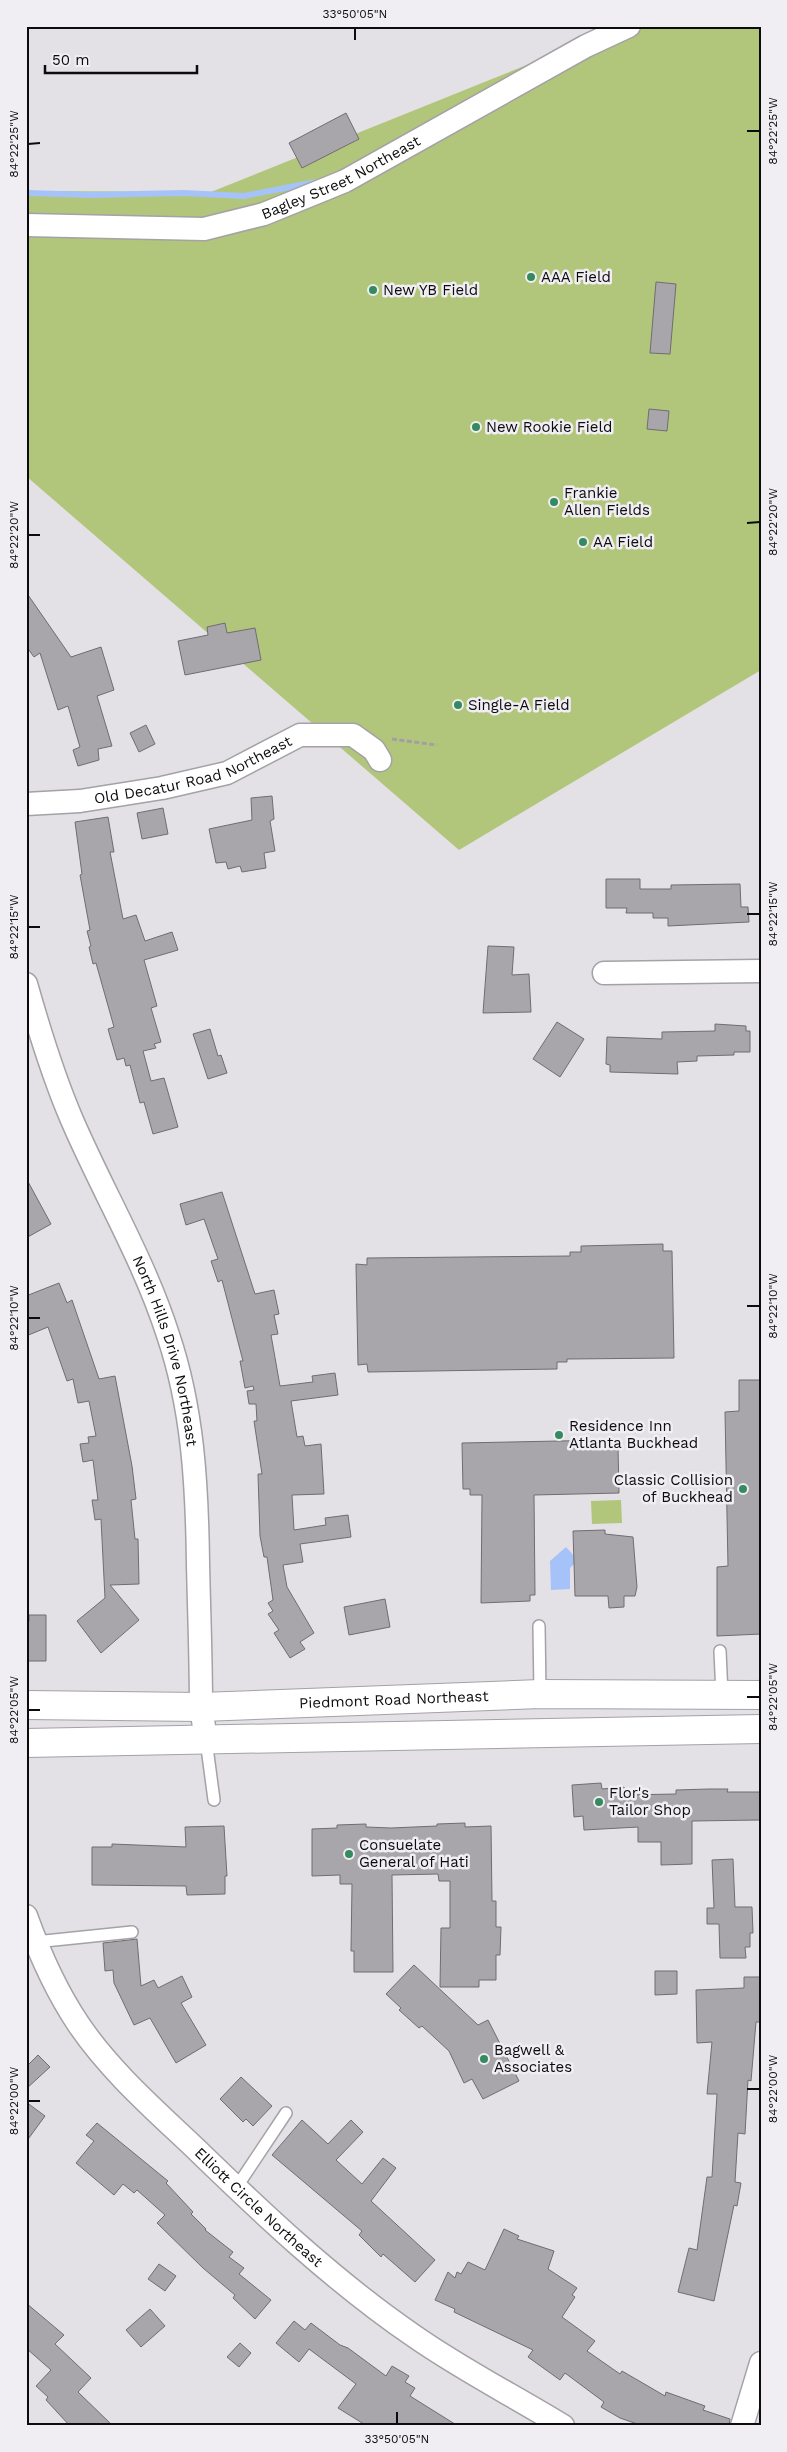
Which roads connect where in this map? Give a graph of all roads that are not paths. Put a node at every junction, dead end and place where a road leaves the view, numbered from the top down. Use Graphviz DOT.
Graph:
graph roads {
  1 [pos="629,26"];
  2 [pos="26,225"];
  3 [pos="383,751"];
  4 [pos="26,804"];
  5 [pos="761,971"];
  6 [pos="604,973"];
  7 [pos="26,984"];
  8 [pos="33,1035"];
  9 [pos="539,1626"];
  10 [pos="720,1651"];
  11 [pos="540,1694"];
  12 [pos="722,1695"];
  13 [pos="761,1695"];
  14 [pos="26,1705"];
  15 [pos="202,1707"];
  16 [pos="761,1729"];
  17 [pos="206,1740"];
  18 [pos="26,1743"];
  19 [pos="214,1800"];
  20 [pos="26,1916"];
  21 [pos="132,1932"];
  22 [pos="35,1942"];
  23 [pos="286,2113"];
  24 [pos="236,2188"];
  25 [pos="761,2362"];
  26 [pos="563,2426"];
  27 [pos="742,2426"];
  1 -- 2 [label="street, Bagley Street Northeast"];
  3 -- 4 [label="street, Old Decatur Road Northeast"];
  5 -- 6 [label="street"];
  7 -- 8 [label="street, North Hills Drive Northeast"];
  8 -- 15 [label="street, North Hills Drive Northeast"];
  9 -- 11 [label="lane"];
  10 -- 12 [label="lane"];
  11 -- 12 [label="main road, Piedmont Road Northeast"];
  11 -- 15 [label="main road, Piedmont Road Northeast"];
  12 -- 13 [label="main road, Piedmont Road Northeast"];
  14 -- 15 [label="main road, Piedmont Road Northeast"];
  15 -- 17 [label="street, North Hills Drive Northeast"];
  16 -- 17 [label="main road"];
  17 -- 18 [label="main road"];
  17 -- 19 [label="lane"];
  20 -- 22 [label="street, Elliott Circle Northeast"];
  21 -- 22 [label="lane"];
  22 -- 24 [label="street, Elliott Circle Northeast"];
  23 -- 24 [label="lane"];
  24 -- 26 [label="street, Elliott Circle Northeast"];
  25 -- 27 [label="street"];
}
